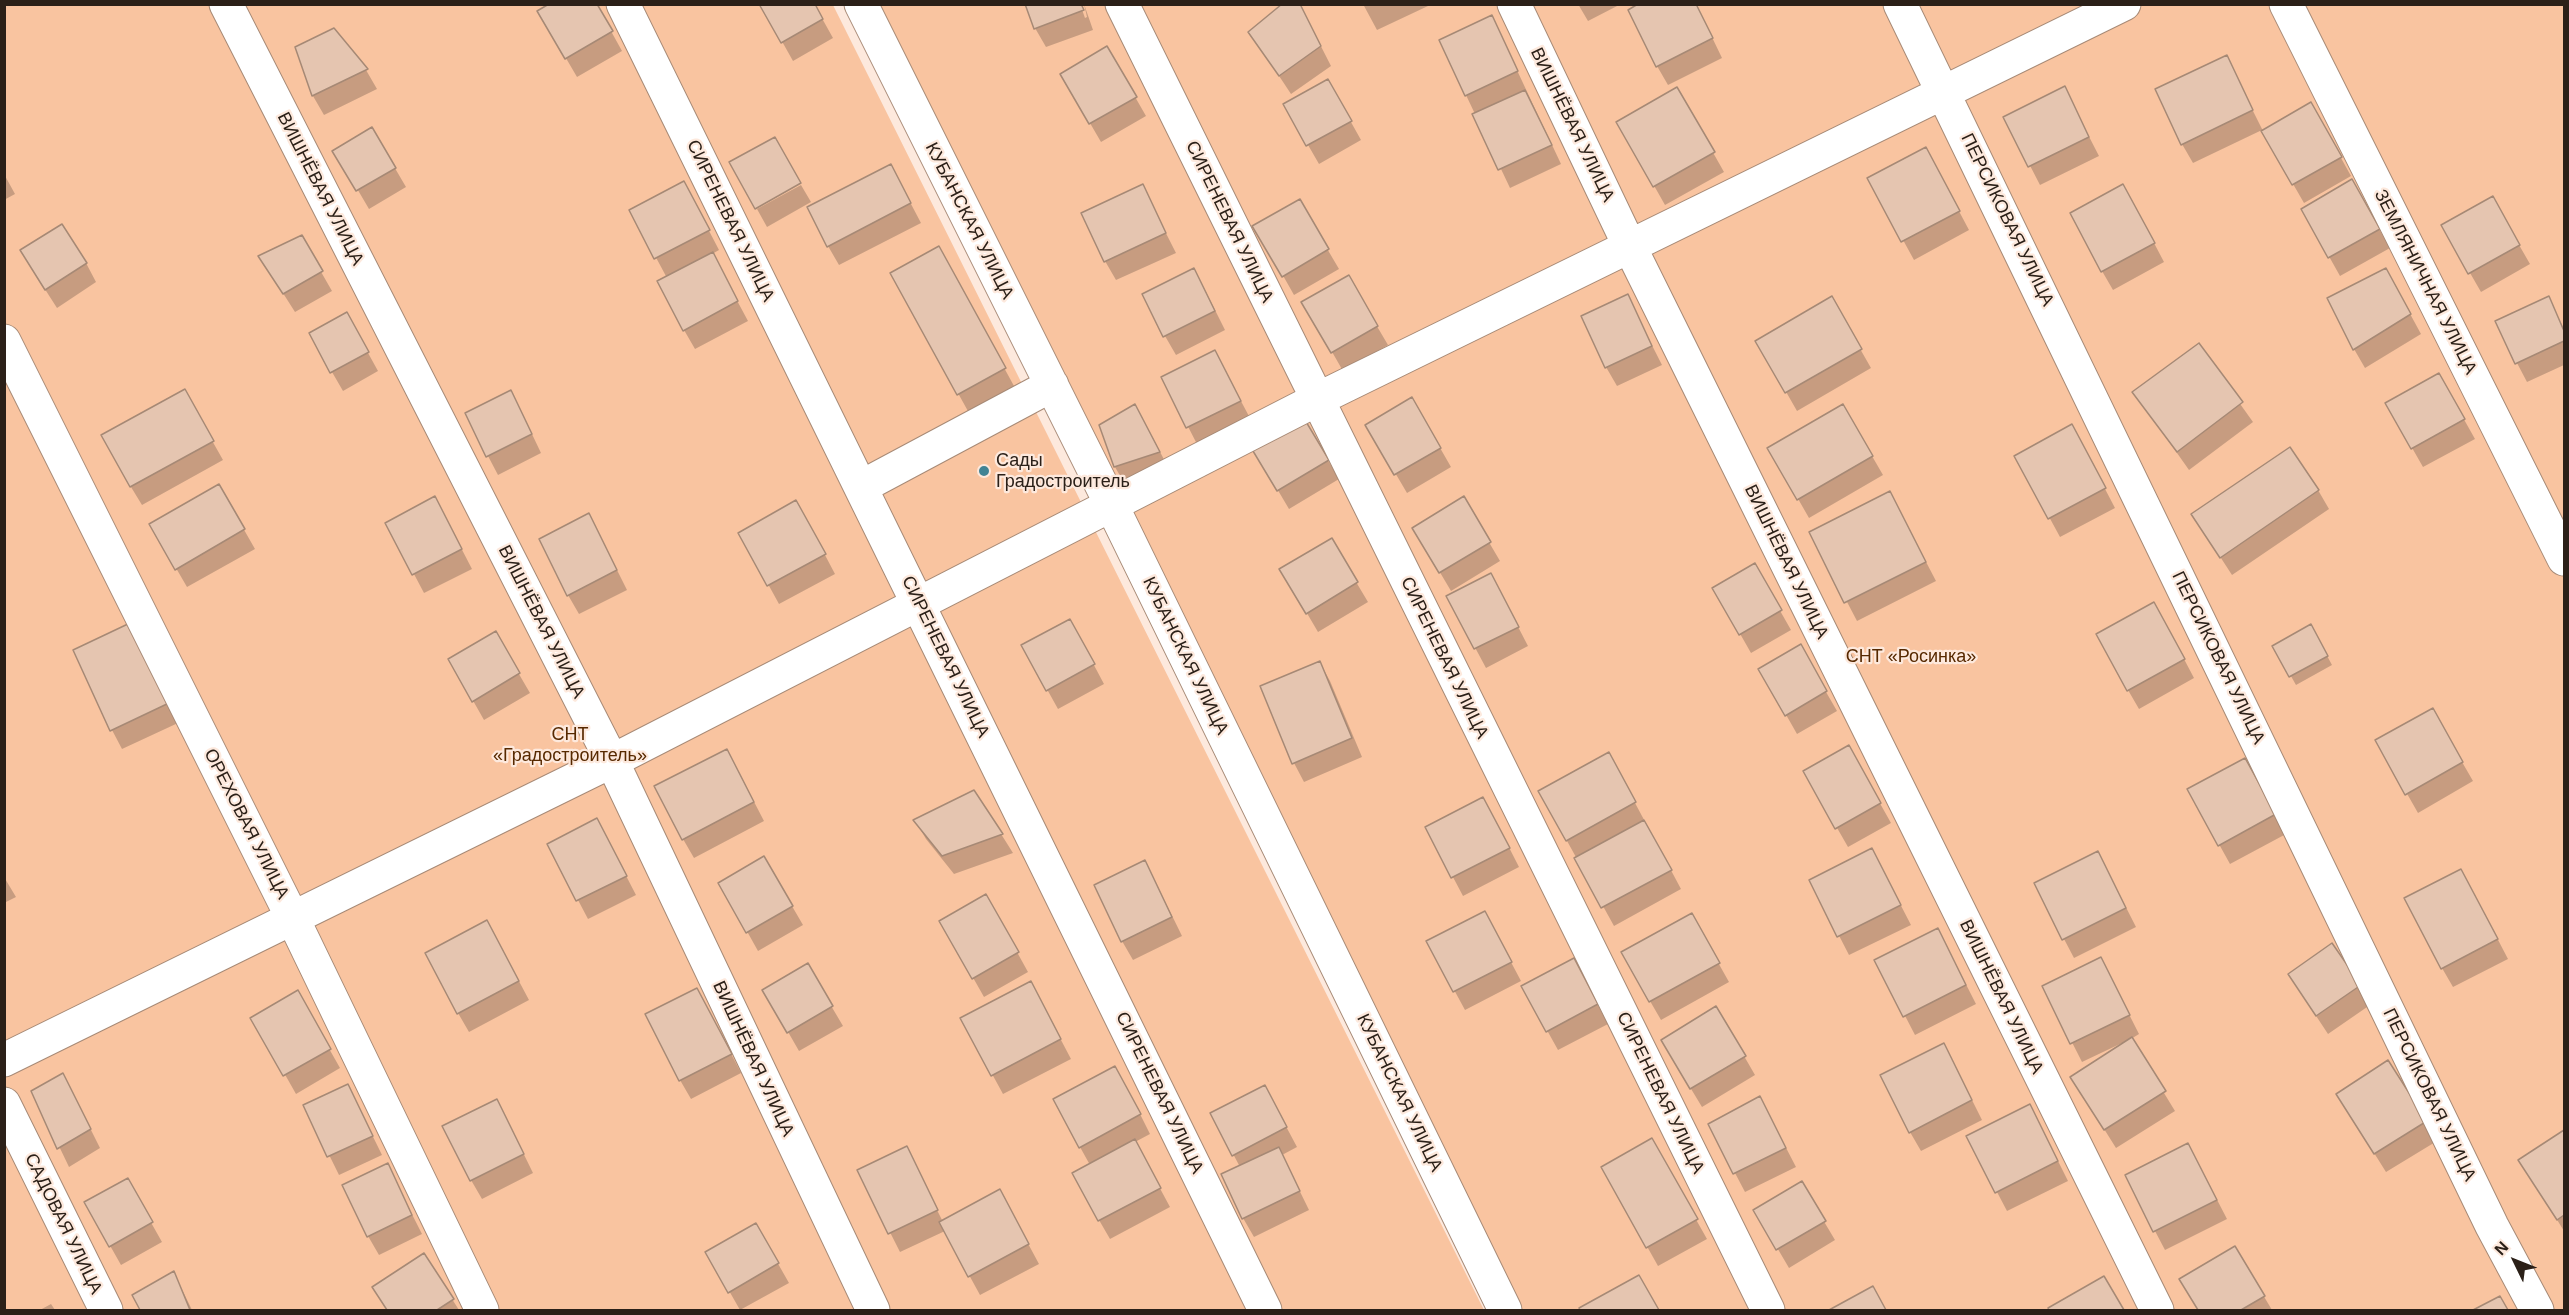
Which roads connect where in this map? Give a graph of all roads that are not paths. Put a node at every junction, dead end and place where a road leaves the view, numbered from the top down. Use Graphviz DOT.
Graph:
graph roads {
  1 [pos="226,4"];
  2 [pos="623,4"];
  3 [pos="861,4"];
  4 [pos="1122,4"];
  5 [pos="1514,4"];
  6 [pos="1900,4"];
  7 [pos="2124,4"];
  8 [pos="2286,4"];
  9 [pos="1944,91"];
  10 [pos="1629,245"];
  11 [pos="4,341"];
  12 [pos="1052,385"];
  13 [pos="1316,400"];
  14 [pos="861,487"];
  15 [pos="1111,504"];
  16 [pos="2565,559"];
  17 [pos="918,602"];
  18 [pos="612,761"];
  19 [pos="293,919"];
  20 [pos="4,1060"];
  21 [pos="4,1104"];
  22 [pos="106,1311"];
  23 [pos="483,1311"];
  24 [pos="873,1311"];
  25 [pos="1265,1311"];
  26 [pos="1505,1311"];
  27 [pos="1768,1311"];
  28 [pos="2157,1311"];
  29 [pos="2537,1311"];
  1 -- 18 [label="street, ВИШНЁВАЯ УЛИЦА"];
  2 -- 14 [label="street, СИРЕНЕВАЯ УЛИЦА"];
  3 -- 12 [label="street, КУБАНСКАЯ УЛИЦА"];
  4 -- 13 [label="street, СИРЕНЕВАЯ УЛИЦА"];
  5 -- 10 [label="street, ВИШНЁВАЯ УЛИЦА"];
  6 -- 9 [label="street, ПЕРСИКОВАЯ УЛИЦА"];
  7 -- 9 [label="street"];
  8 -- 16 [label="street, ЗЕМЛЯНИЧНАЯ УЛИЦА"];
  9 -- 10 [label="street"];
  9 -- 29 [label="street, ПЕРСИКОВАЯ УЛИЦА"];
  10 -- 13 [label="street"];
  10 -- 28 [label="street, ВИШНЁВАЯ УЛИЦА"];
  11 -- 19 [label="street, ОРЕХОВАЯ УЛИЦА"];
  12 -- 14 [label="street"];
  12 -- 15 [label="street, КУБАНСКАЯ УЛИЦА"];
  13 -- 15 [label="street"];
  13 -- 27 [label="street, СИРЕНЕВАЯ УЛИЦА"];
  14 -- 17 [label="street, СИРЕНЕВАЯ УЛИЦА"];
  15 -- 17 [label="street"];
  15 -- 26 [label="street, КУБАНСКАЯ УЛИЦА"];
  17 -- 18 [label="street"];
  17 -- 25 [label="street, СИРЕНЕВАЯ УЛИЦА"];
  18 -- 19 [label="street"];
  18 -- 24 [label="street, ВИШНЁВАЯ УЛИЦА"];
  19 -- 20 [label="street"];
  19 -- 23 [label="street, ОРЕХОВАЯ УЛИЦА"];
  21 -- 22 [label="street, САДОВАЯ УЛИЦА"];
}
